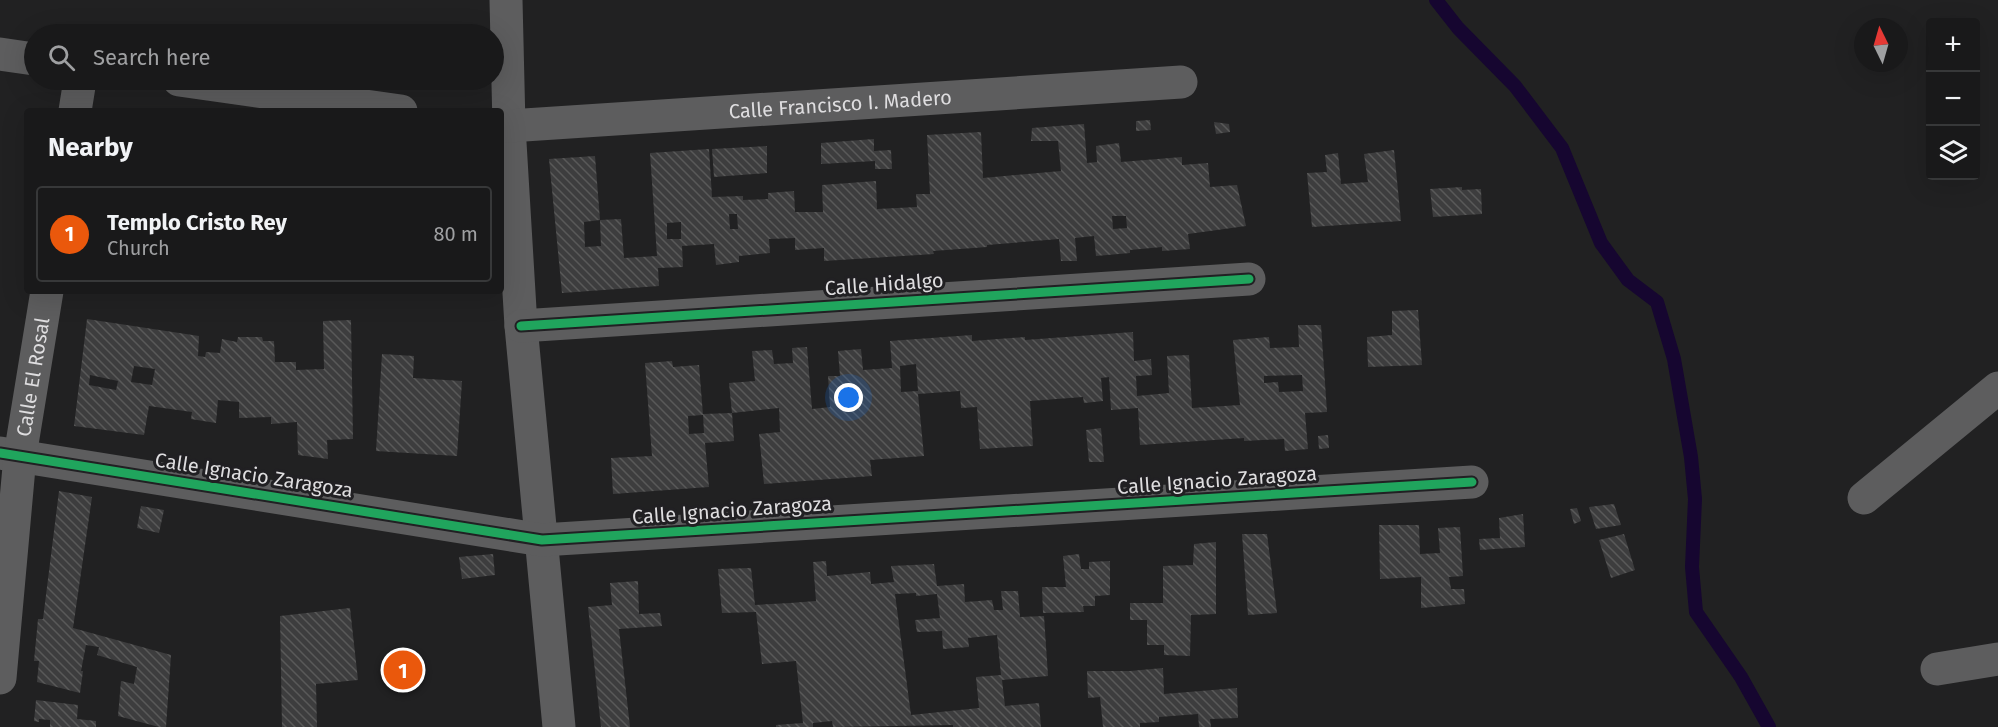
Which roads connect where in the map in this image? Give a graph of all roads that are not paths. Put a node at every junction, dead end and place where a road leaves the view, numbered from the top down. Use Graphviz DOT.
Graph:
graph roads {
  1 [pos="506,0"];
  2 [pos="0,54"];
  3 [pos="24,58"];
  4 [pos="1181,82"];
  5 [pos="78,90"];
  6 [pos="251,90"];
  7 [pos="75,108"];
  8 [pos="380,108"];
  9 [pos="505,126"];
  10 [pos="1249,279"];
  11 [pos="46,294"];
  12 [pos="521,326"];
  13 [pos="1998,388"];
  14 [pos="10,454"];
  15 [pos="1472,482"];
  16 [pos="1864,498"];
  17 [pos="542,540"];
  18 [pos="1998,659"];
  19 [pos="1937,669"];
  20 [pos="0,678"];
  21 [pos="559,727"];
  1 -- 9 [label="street"];
  2 -- 3 [label="street"];
  4 -- 9 [label="street, Calle Francisco I. Madero"];
  5 -- 7 [label="street"];
  6 -- 8 [label="street"];
  9 -- 12 [label="street"];
  10 -- 12 [label="street, Calle Hidalgo"];
  11 -- 14 [label="street, Calle El Rosal"];
  12 -- 17 [label="street"];
  13 -- 16 [label="street"];
  14 -- 17 [label="street, Calle Ignacio Zaragoza"];
  14 -- 20 [label="street, Calle El Rosal"];
  15 -- 17 [label="street, Calle Ignacio Zaragoza"];
  17 -- 21 [label="street"];
  18 -- 19 [label="street"];
}
